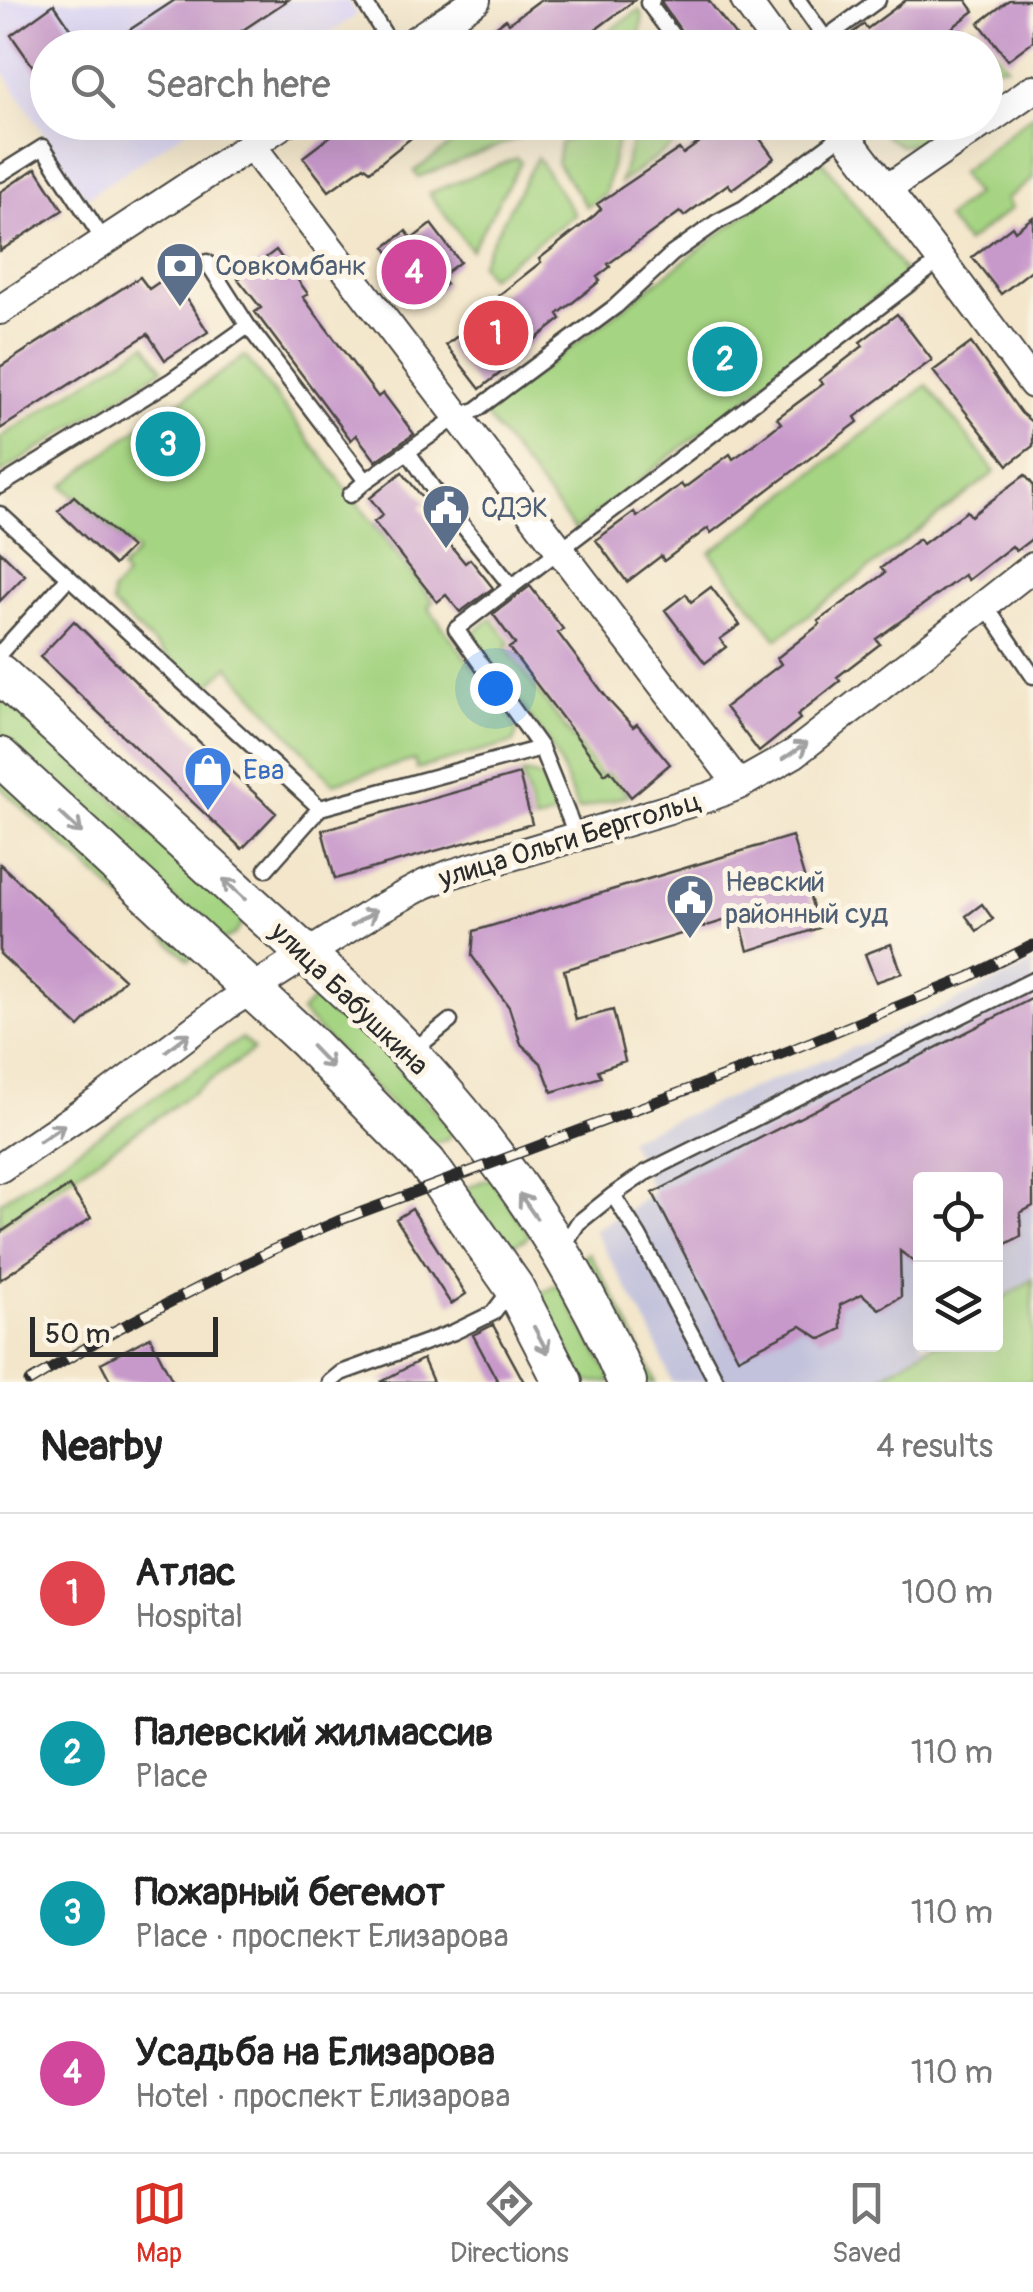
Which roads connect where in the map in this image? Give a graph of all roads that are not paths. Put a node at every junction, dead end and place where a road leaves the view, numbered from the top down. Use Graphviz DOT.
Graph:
graph roads {
  1 [pos="363,0"];
  2 [pos="476,0"];
  3 [pos="652,0"];
  4 [pos="745,0"];
  5 [pos="798,0"];
  6 [pos="878,0"];
  7 [pos="382,30"];
  8 [pos="431,30"];
  9 [pos="668,30"];
  10 [pos="767,30"];
  11 [pos="812,30"];
  12 [pos="836,30"];
  13 [pos="1033,89"];
  14 [pos="1003,110"];
  15 [pos="259,140"];
  16 [pos="825,140"];
  17 [pos="848,140"];
  18 [pos="959,140"];
  19 [pos="251,145"];
  20 [pos="0,174"];
  21 [pos="886,190"];
  22 [pos="104,241"];
  23 [pos="942,260"];
  24 [pos="206,262"];
  25 [pos="0,310"];
  26 [pos="248,326"];
  27 [pos="1033,384"];
  28 [pos="458,416"];
  29 [pos="408,452"];
  30 [pos="366,481"];
  31 [pos="0,486"];
  32 [pos="350,495"];
  33 [pos="0,514"];
  34 [pos="562,550"];
  35 [pos="1033,567"];
  36 [pos="70,578"];
  37 [pos="512,587"];
  38 [pos="985,605"];
  39 [pos="0,653"];
  40 [pos="0,674"];
  41 [pos="1033,676"];
  42 [pos="541,748"];
  43 [pos="0,757"];
  44 [pos="740,785"];
  45 [pos="320,808"];
  46 [pos="576,837"];
  47 [pos="266,870"];
  48 [pos="306,955"];
  49 [pos="1033,980"];
  50 [pos="252,990"];
  51 [pos="450,1021"];
  52 [pos="409,1054"];
  53 [pos="483,1143"];
  54 [pos="426,1163"];
  55 [pos="0,1168"];
  56 [pos="613,1195"];
  57 [pos="560,1251"];
  58 [pos="514,1287"];
  59 [pos="330,1382"];
  60 [pos="563,1382"];
  61 [pos="627,1382"];
  62 [pos="717,1382"];
  1 -- 7 [label="lane"];
  2 -- 8 [label="street"];
  3 -- 9 [label="lane"];
  4 -- 10 [label="street"];
  5 -- 11 [label="lane"];
  6 -- 12 [label="lane"];
  13 -- 14 [label="street"];
  15 -- 19 [label="street"];
  16 -- 28 [label="lane"];
  17 -- 21 [label="street"];
  18 -- 21 [label="street"];
  19 -- 22 [label="street"];
  19 -- 28 [label="street"];
  20 -- 22 [label="lane"];
  21 -- 23 [label="street"];
  22 -- 25 [label="street"];
  23 -- 27 [label="street"];
  23 -- 34 [label="lane"];
  24 -- 26 [label="lane"];
  26 -- 30 [label="lane"];
  26 -- 31 [label="lane"];
  28 -- 29 [label="lane"];
  28 -- 34 [label="street"];
  29 -- 30 [label="lane"];
  29 -- 37 [label="lane"];
  30 -- 32 [label="lane"];
  33 -- 36 [label="lane"];
  34 -- 37 [label="lane"];
  34 -- 44 [label="street"];
  35 -- 38 [label="street, улица Ольги Берггольц"];
  36 -- 39 [label="lane"];
  36 -- 45 [label="lane"];
  37 -- 42 [label="lane"];
  38 -- 41 [label="lane"];
  44 -- 38 [label="street, улица Ольги Берггольц, one-way"];
  48 -- 40 [label="street, улица Бабушкина, one-way"];
  42 -- 45 [label="lane"];
  42 -- 46 [label="lane"];
  43 -- 50 [label="street, one-way"];
  44 -- 46 [label="street, улица Ольги Берггольц"];
  45 -- 47 [label="lane"];
  48 -- 46 [label="street, улица Ольги Берггольц, one-way"];
  48 -- 50 [label="street, улица Ольги Берггольц"];
  48 -- 52 [label="street, улица Бабушкина"];
  49 -- 56 [label="lane"];
  50 -- 54 [label="street, one-way"];
  55 -- 50 [label="street, улица Ольги Берггольц, one-way"];
  51 -- 52 [label="lane"];
  52 -- 53 [label="street, улица Бабушкина"];
  53 -- 54 [label="street"];
  57 -- 53 [label="street, улица Бабушкина, one-way"];
  54 -- 58 [label="street"];
  56 -- 57 [label="lane"];
  56 -- 62 [label="lane"];
  57 -- 58 [label="street"];
  57 -- 61 [label="street, улица Бабушкина"];
  58 -- 59 [label="lane"];
  58 -- 60 [label="street, one-way"];
}
